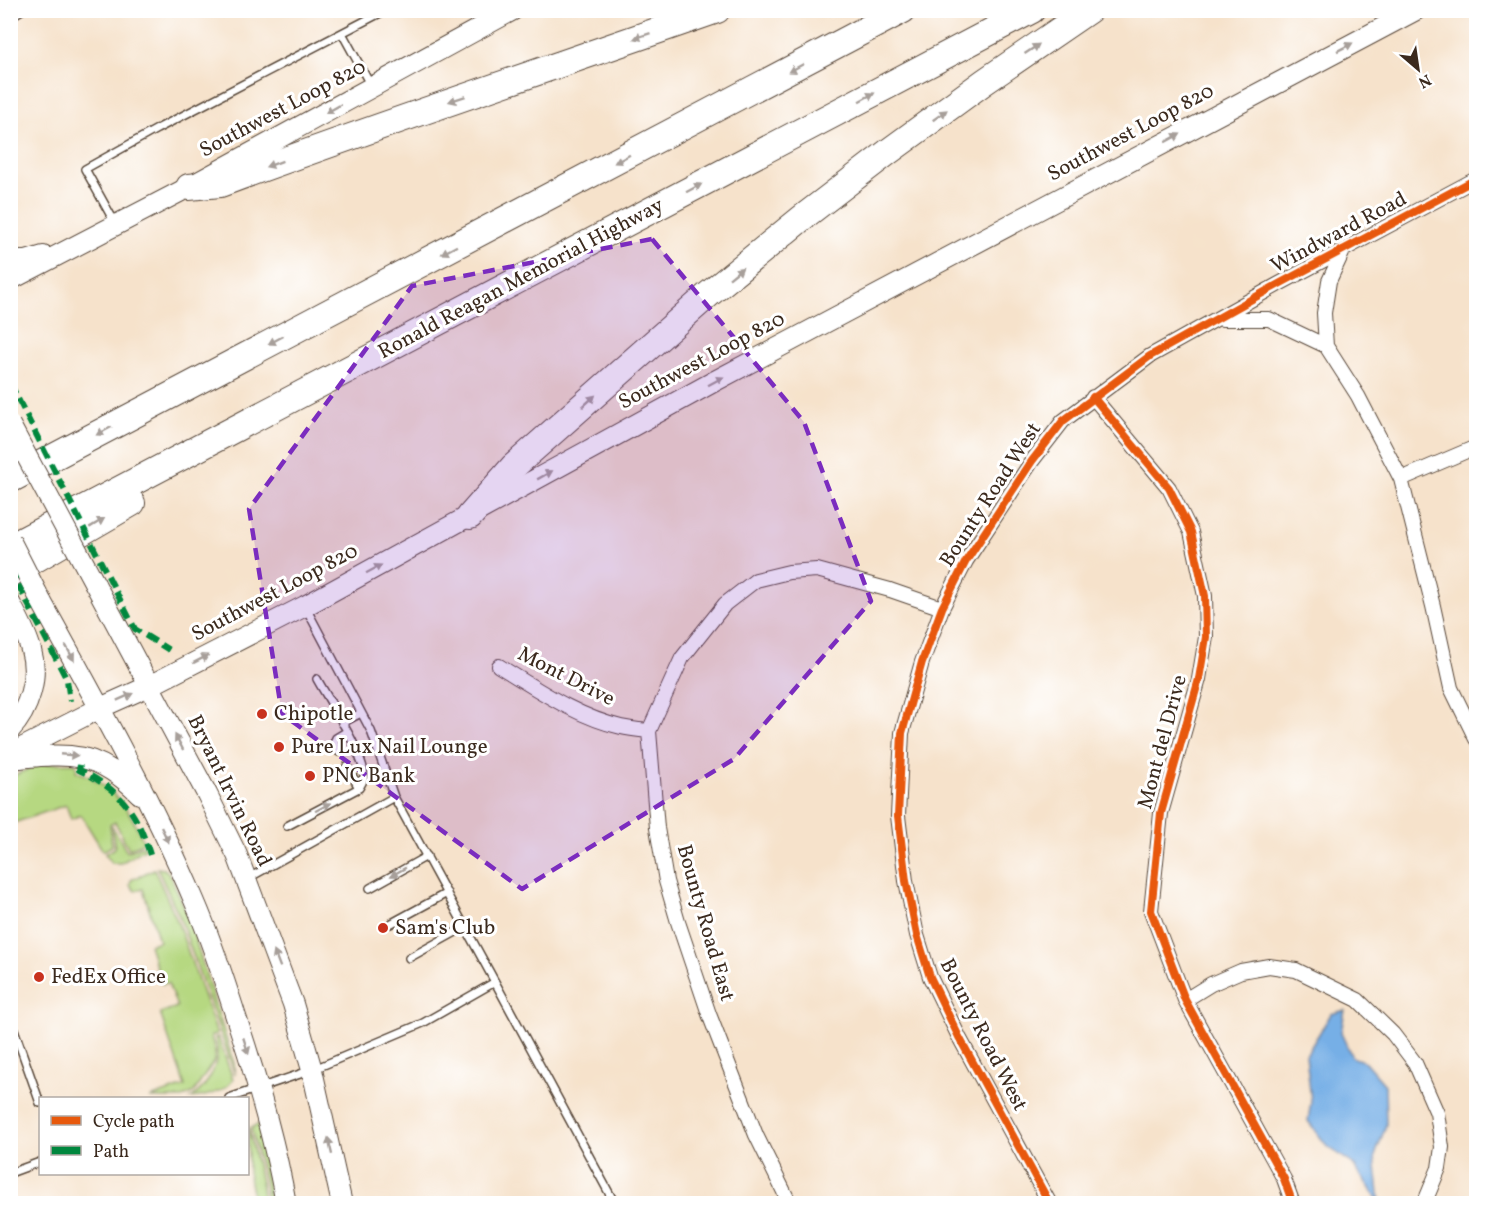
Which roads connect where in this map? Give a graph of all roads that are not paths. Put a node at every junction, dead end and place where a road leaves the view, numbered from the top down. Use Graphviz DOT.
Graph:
graph roads {
  1 [pos="22,10"];
  2 [pos="386,10"];
  3 [pos="513,10"];
  4 [pos="717,10"];
  5 [pos="903,10"];
  6 [pos="1032,10"];
  7 [pos="1089,10"];
  8 [pos="1416,10"];
  9 [pos="10,17"];
  10 [pos="342,33"];
  11 [pos="372,88"];
  12 [pos="1476,179"];
  13 [pos="189,187"];
  14 [pos="116,225"];
  15 [pos="75,247"];
  16 [pos="1343,251"];
  17 [pos="10,261"];
  18 [pos="521,279"];
  19 [pos="10,280"];
  20 [pos="1220,319"];
  21 [pos="1326,346"];
  22 [pos="1093,398"];
  23 [pos="10,425"];
  24 [pos="1476,447"];
  25 [pos="40,464"];
  26 [pos="10,473"];
  27 [pos="10,480"];
  28 [pos="1401,480"];
  29 [pos="470,516"];
  30 [pos="10,540"];
  31 [pos="10,547"];
  32 [pos="10,574"];
  33 [pos="304,606"];
  34 [pos="942,608"];
  35 [pos="14,610"];
  36 [pos="499,666"];
  37 [pos="317,679"];
  38 [pos="149,686"];
  39 [pos="100,708"];
  40 [pos="361,713"];
  41 [pos="342,723"];
  42 [pos="10,730"];
  43 [pos="649,730"];
  44 [pos="346,732"];
  45 [pos="1476,739"];
  46 [pos="339,752"];
  47 [pos="10,754"];
  48 [pos="10,759"];
  49 [pos="347,766"];
  50 [pos="358,788"];
  51 [pos="394,797"];
  52 [pos="151,806"];
  53 [pos="286,826"];
  54 [pos="427,856"];
  55 [pos="246,879"];
  56 [pos="370,888"];
  57 [pos="447,893"];
  58 [pos="390,924"];
  59 [pos="465,927"];
  60 [pos="409,958"];
  61 [pos="495,982"];
  62 [pos="1185,1000"];
  63 [pos="10,1018"];
  64 [pos="312,1070"];
  65 [pos="260,1088"];
  66 [pos="232,1097"];
  67 [pos="39,1100"];
  68 [pos="39,1162"];
  69 [pos="10,1173"];
  70 [pos="286,1203"];
  71 [pos="342,1203"];
  72 [pos="615,1203"];
  73 [pos="790,1203"];
  74 [pos="1050,1203"];
  75 [pos="1293,1203"];
  76 [pos="1424,1203"];
  1 -- 9 [label="lane"];
  2 -- 10 [label="lane"];
  3 -- 11 [label="main road, Southwest Loop 820"];
  4 -- 13 [label="highway, one-way"];
  5 -- 25 [label="highway, one-way"];
  18 -- 6 [label="highway, Ronald Reagan Memorial Highway, one-way"];
  29 -- 7 [label="highway, one-way"];
  29 -- 8 [label="main road, Southwest Loop 820, one-way"];
  10 -- 11 [label="lane"];
  10 -- 14 [label="lane"];
  11 -- 13 [label="main road, Southwest Loop 820, one-way"];
  12 -- 16 [label="street, Windward Road"];
  13 -- 14 [label="main road, Southwest Loop 820"];
  14 -- 15 [label="main road, Southwest Loop 820"];
  15 -- 17 [label="main road"];
  15 -- 19 [label="main road, Southwest Loop 820"];
  16 -- 20 [label="street, Windward Road"];
  16 -- 21 [label="street"];
  18 -- 31 [label="highway, Ronald Reagan Memorial Highway"];
  32 -- 18 [label="highway, one-way"];
  20 -- 21 [label="street"];
  20 -- 22 [label="street, Bounty Road West"];
  21 -- 28 [label="street"];
  22 -- 34 [label="street, Bounty Road West"];
  22 -- 62 [label="street, Mont del Drive"];
  23 -- 38 [label="main road, Bryant Irvin Road, bridge"];
  24 -- 28 [label="street"];
  25 -- 26 [label="highway"];
  25 -- 27 [label="highway"];
  28 -- 45 [label="street"];
  33 -- 29 [label="main road, Southwest Loop 820, one-way"];
  30 -- 39 [label="main road, one-way, bridge"];
  38 -- 33 [label="main road, Southwest Loop 820, one-way"];
  33 -- 40 [label="lane"];
  34 -- 43 [label="street, Bounty Road East"];
  34 -- 74 [label="street, Bounty Road West"];
  35 -- 42 [label="main road"];
  36 -- 43 [label="street, Mont Drive"];
  37 -- 41 [label="lane"];
  39 -- 38 [label="main road, Southwest Loop 820, one-way"];
  55 -- 38 [label="main road, Bryant Irvin Road, one-way"];
  39 -- 47 [label="main road, Southwest Loop 820"];
  39 -- 52 [label="main road"];
  40 -- 41 [label="lane"];
  40 -- 51 [label="lane"];
  41 -- 44 [label="lane"];
  43 -- 73 [label="street, Bounty Road East"];
  44 -- 46 [label="lane"];
  44 -- 50 [label="lane"];
  48 -- 52 [label="main road, one-way"];
  49 -- 50 [label="lane"];
  53 -- 50 [label="lane, one-way"];
  51 -- 54 [label="lane"];
  51 -- 55 [label="lane"];
  52 -- 65 [label="main road, one-way"];
  54 -- 56 [label="lane, one-way"];
  54 -- 57 [label="lane"];
  64 -- 55 [label="main road, Bryant Irvin Road, one-way"];
  57 -- 58 [label="lane"];
  57 -- 59 [label="lane"];
  59 -- 60 [label="lane"];
  59 -- 61 [label="lane"];
  61 -- 64 [label="lane"];
  61 -- 72 [label="lane"];
  62 -- 75 [label="street, Mont del Drive"];
  62 -- 76 [label="street"];
  63 -- 67 [label="lane"];
  64 -- 65 [label="lane"];
  71 -- 64 [label="main road, Bryant Irvin Road, one-way"];
  65 -- 66 [label="lane"];
  65 -- 70 [label="main road"];
  68 -- 69 [label="lane"];
}
